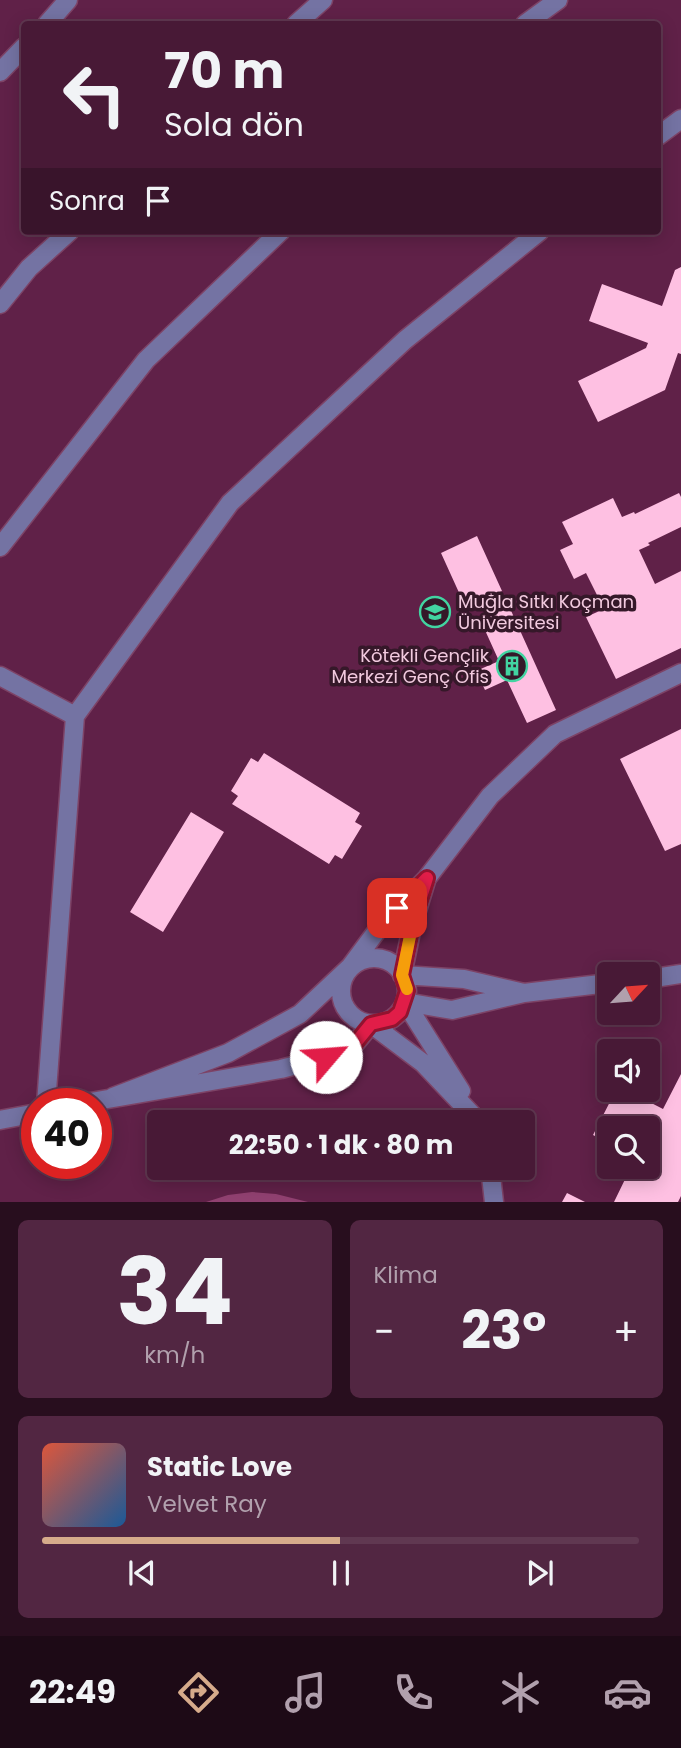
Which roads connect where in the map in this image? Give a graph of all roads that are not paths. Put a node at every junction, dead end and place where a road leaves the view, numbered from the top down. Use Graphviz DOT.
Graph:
graph roads {
  1 [pos="68,0"];
  2 [pos="323,0"];
  3 [pos="558,0"];
  4 [pos="50,21"];
  5 [pos="299,21"];
  6 [pos="529,21"];
  7 [pos="21,50"];
  8 [pos="0,72"];
  9 [pos="681,119"];
  10 [pos="661,134"];
  11 [pos="66,235"];
  12 [pos="277,235"];
  13 [pos="535,235"];
  14 [pos="0,304"];
  15 [pos="0,547"];
  16 [pos="681,673"];
  17 [pos="0,676"];
  18 [pos="75,716"];
  19 [pos="427,878"];
  20 [pos="350,967"];
  21 [pos="681,974"];
  22 [pos="402,975"];
  23 [pos="660,977"];
  24 [pos="597,984"];
  25 [pos="524,993"];
  26 [pos="405,1002"];
  27 [pos="371,1024"];
  28 [pos="47,1088"];
  29 [pos="113,1097"];
  30 [pos="469,1110"];
  31 [pos="472,1110"];
  32 [pos="21,1116"];
  33 [pos="0,1120"];
  34 [pos="491,1180"];
  35 [pos="494,1202"];
  1 -- 4 [label="street"];
  2 -- 5 [label="street"];
  3 -- 6 [label="street"];
  7 -- 8 [label="street"];
  9 -- 10 [label="street"];
  11 -- 14 [label="street"];
  12 -- 15 [label="street"];
  13 -- 18 [label="street"];
  16 -- 19 [label="street"];
  17 -- 18 [label="street"];
  18 -- 28 [label="street"];
  19 -- 20 [label="street"];
  19 -- 22 [label="street"];
  20 -- 22 [label="street"];
  20 -- 27 [label="street"];
  20 -- 29 [label="street"];
  21 -- 23 [label="street"];
  22 -- 25 [label="street"];
  22 -- 26 [label="street"];
  24 -- 25 [label="street"];
  25 -- 26 [label="street"];
  26 -- 27 [label="street"];
  26 -- 31 [label="street"];
  27 -- 29 [label="street"];
  27 -- 30 [label="street"];
  32 -- 33 [label="street"];
  34 -- 35 [label="street"];
}
